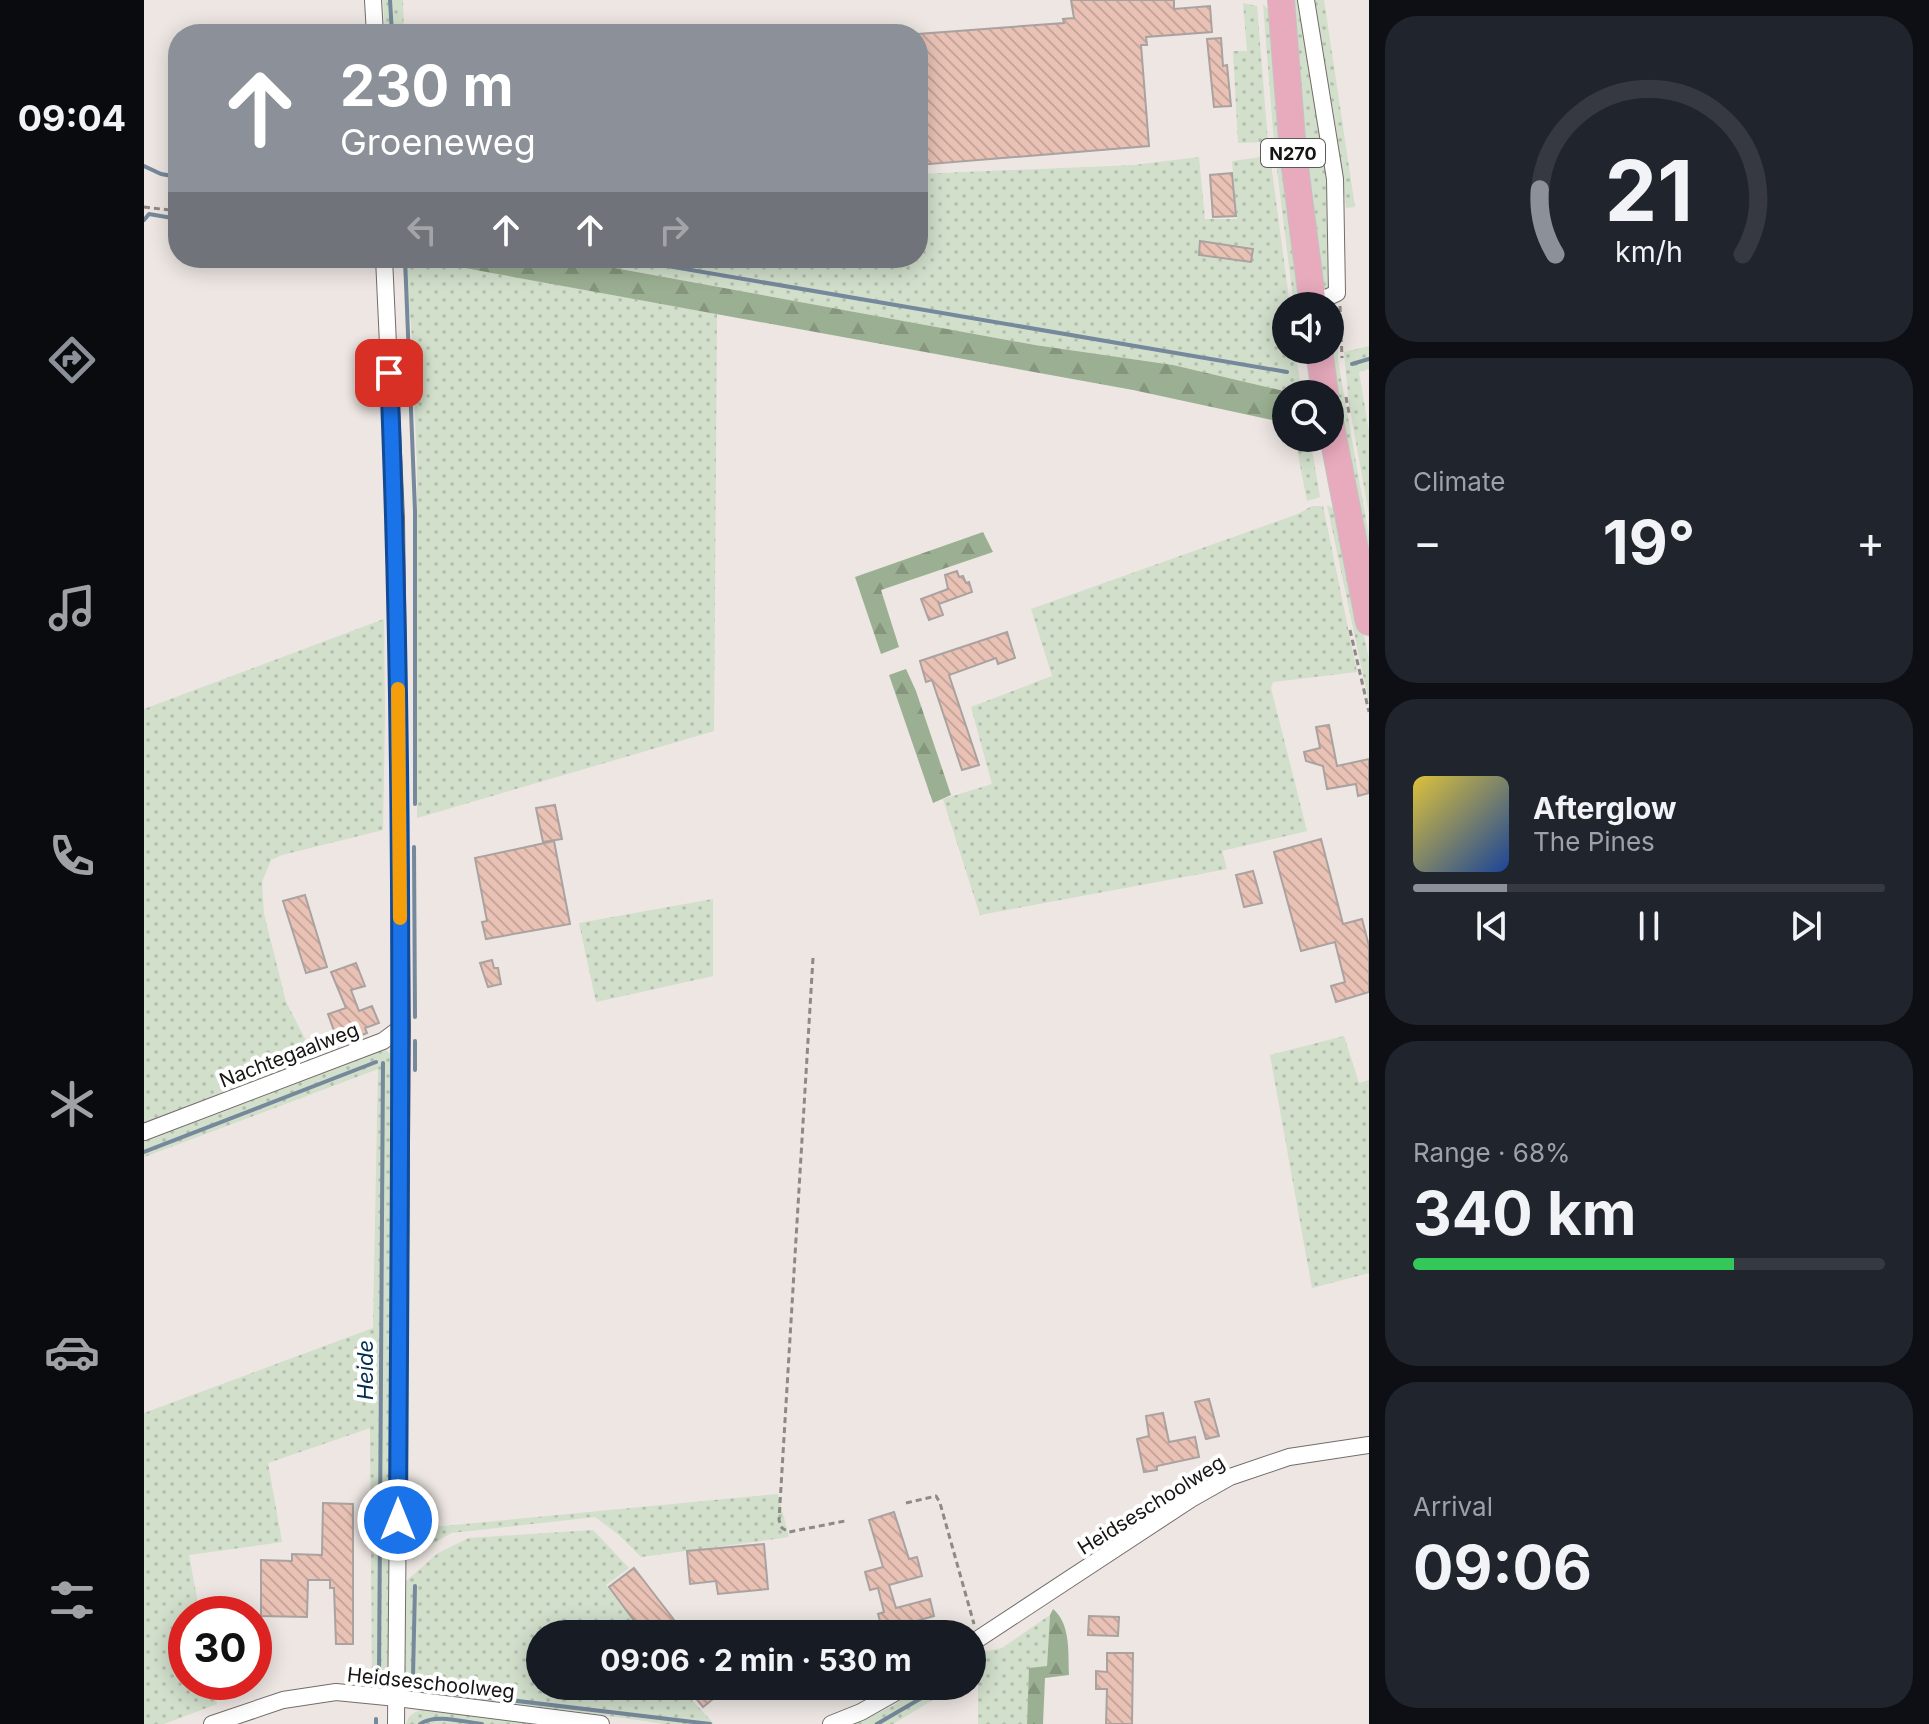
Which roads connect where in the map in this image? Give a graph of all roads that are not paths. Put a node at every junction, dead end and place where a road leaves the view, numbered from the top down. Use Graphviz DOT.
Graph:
graph roads {
  1 [pos="373,0"];
  2 [pos="1281,0"];
  3 [pos="1306,0"];
  4 [pos="374,24"];
  5 [pos="384,268"];
  6 [pos="1311,292"];
  7 [pos="1337,292"];
  8 [pos="1344,448"];
  9 [pos="1369,622"];
  10 [pos="402,1027"];
  11 [pos="144,1132"];
  12 [pos="1369,1445"];
  13 [pos="986,1635"];
  14 [pos="397,1698"];
  15 [pos="882,1700"];
  16 [pos="212,1724"];
  17 [pos="396,1724"];
  18 [pos="601,1724"];
  19 [pos="831,1724"];
  1 -- 4 [label="street"];
  2 -- 6 [label="main road, N270"];
  3 -- 7 [label="street"];
  5 -- 10 [label="street"];
  8 -- 9 [label="main road"];
  10 -- 11 [label="street, Nachtegaalweg"];
  10 -- 14 [label="street"];
  12 -- 13 [label="street, Heidseschoolweg"];
  14 -- 16 [label="street, Heidseschoolweg"];
  14 -- 17 [label="street"];
  14 -- 18 [label="street, Heidseschoolweg"];
  15 -- 19 [label="street"];
}
